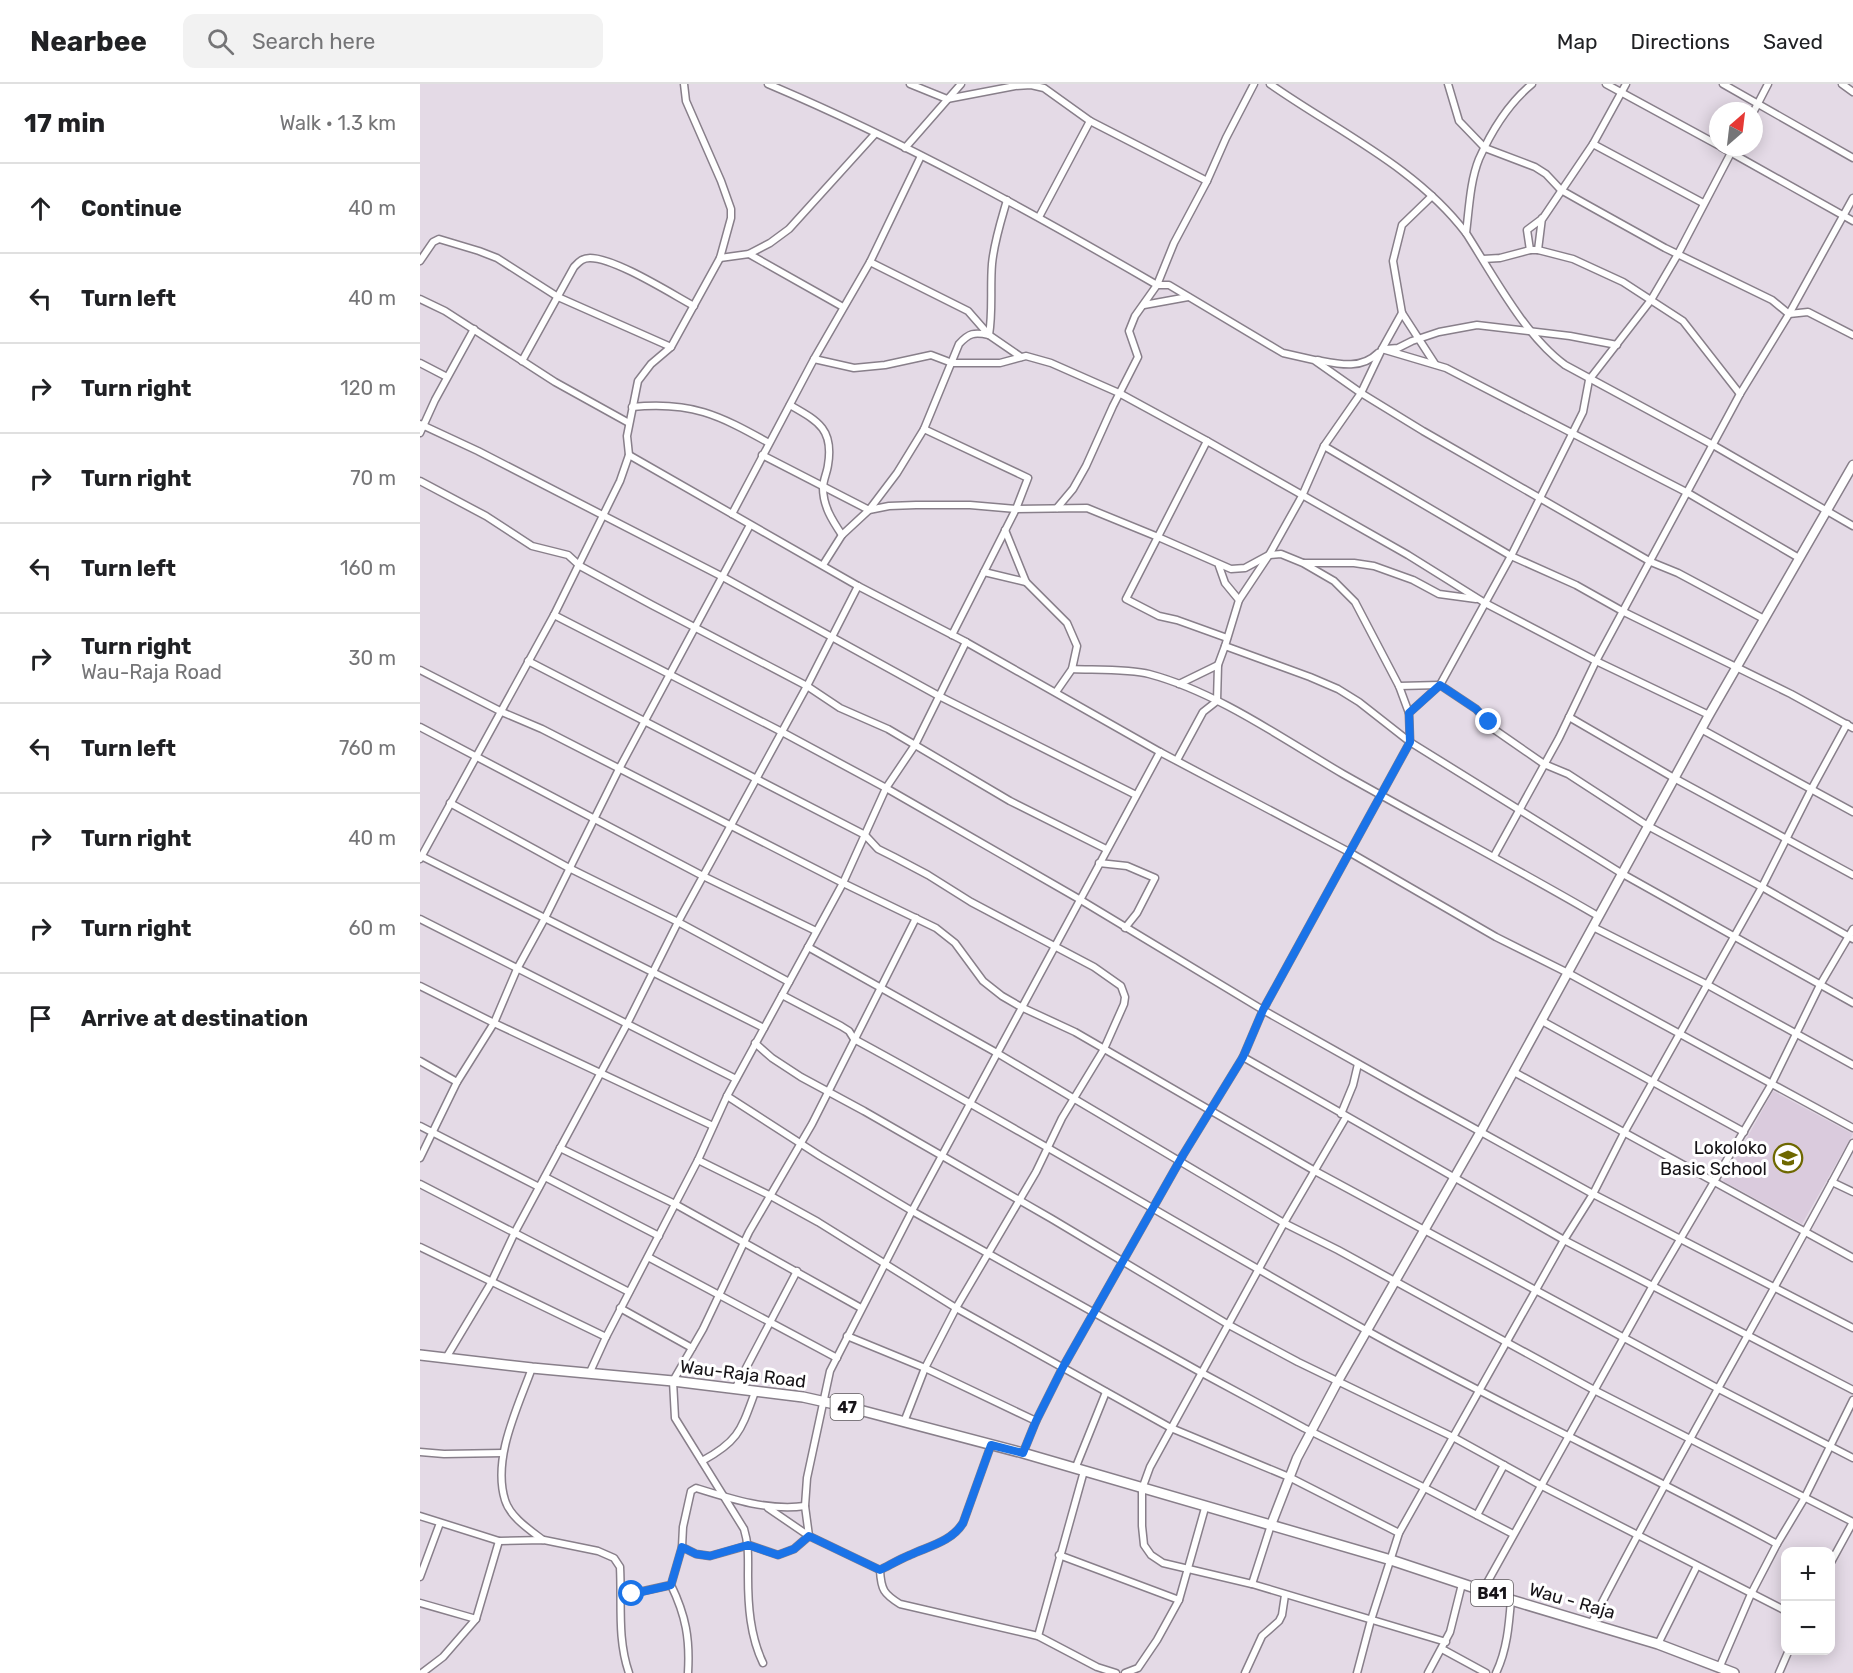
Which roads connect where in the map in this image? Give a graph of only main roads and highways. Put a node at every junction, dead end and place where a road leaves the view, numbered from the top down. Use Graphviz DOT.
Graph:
graph roads {
  1 [pos="420,1355"];
  2 [pos="1266,1524"];
  3 [pos="1734,1673"];
  1 -- 2 [label="main road, Wau-Raja Road / 47"];
  2 -- 3 [label="main road, Wau - Raja / B41"];
}
